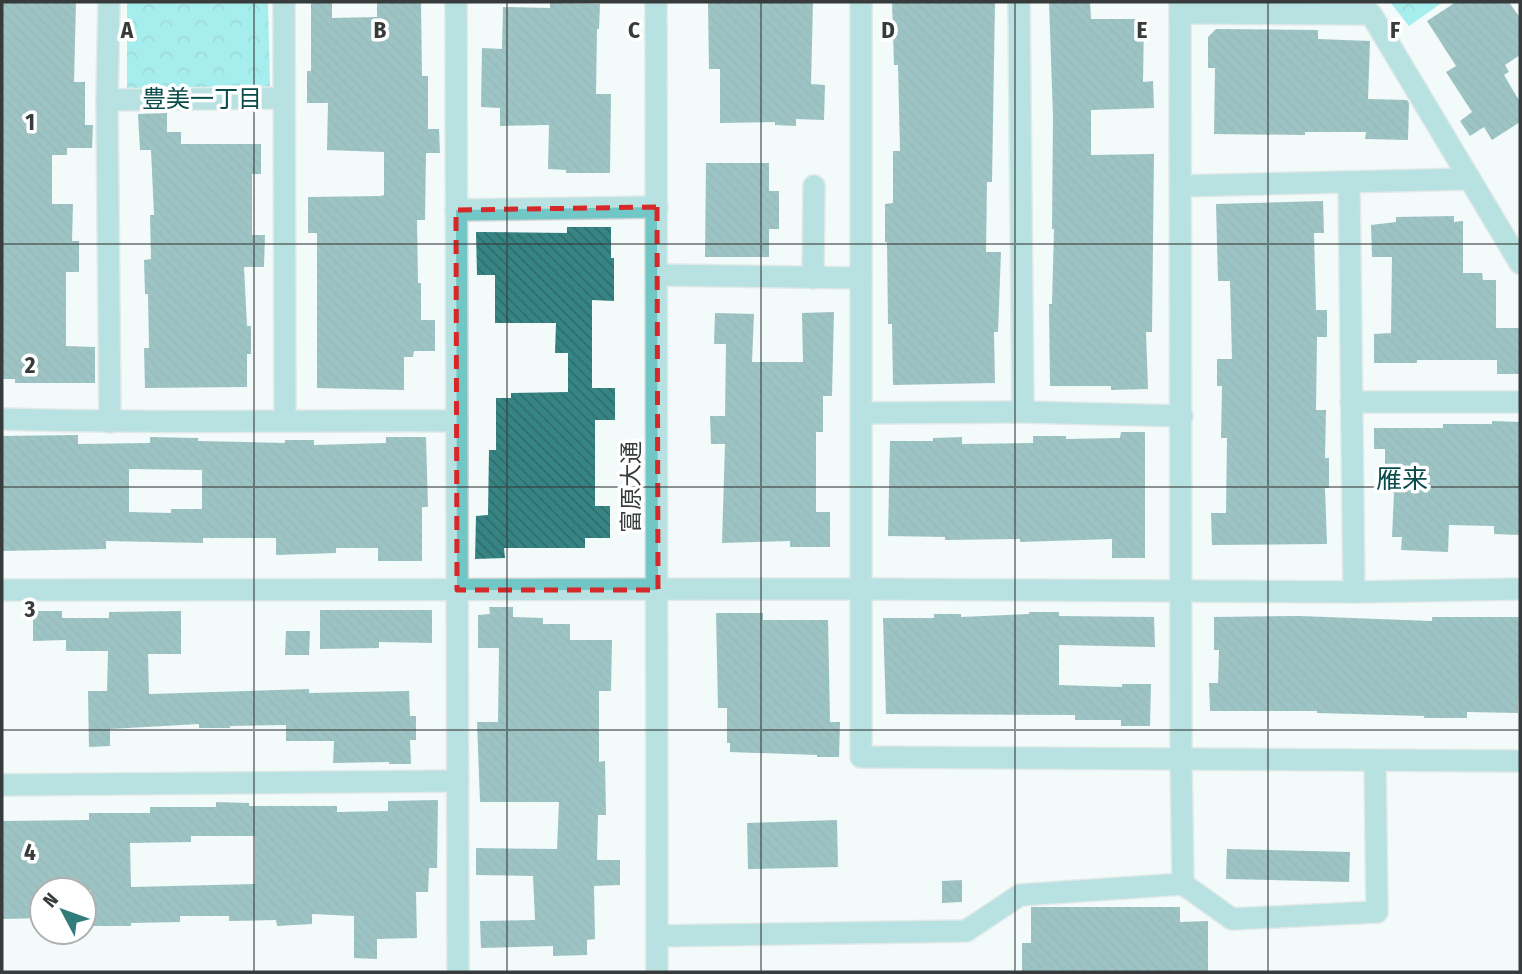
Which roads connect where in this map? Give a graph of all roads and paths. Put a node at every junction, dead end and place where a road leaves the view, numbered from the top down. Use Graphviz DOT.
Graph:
graph roads {
  1 [pos="109,2"];
  2 [pos="284,2"];
  3 [pos="456,2"];
  4 [pos="656,2"];
  5 [pos="861,2"];
  6 [pos="1020,2"];
  7 [pos="1180,8"];
  8 [pos="282,98"];
  9 [pos="107,100"];
  10 [pos="1470,179"];
  11 [pos="1349,182"];
  12 [pos="814,186"];
  13 [pos="1181,186"];
  14 [pos="657,207"];
  15 [pos="456,211"];
  16 [pos="1520,263"];
  17 [pos="657,275"];
  18 [pos="813,278"];
  19 [pos="861,278"];
  20 [pos="1351,402"];
  21 [pos="1520,402"];
  22 [pos="1023,412"];
  23 [pos="862,413"];
  24 [pos="1182,416"];
  25 [pos="2,419"];
  26 [pos="285,419"];
  27 [pos="457,421"];
  28 [pos="110,422"];
  29 [pos="862,589"];
  30 [pos="1520,589"];
  31 [pos="2,590"];
  32 [pos="457,590"];
  33 [pos="658,590"];
  34 [pos="1181,590"];
  35 [pos="1354,592"];
  36 [pos="1181,759"];
  37 [pos="1376,760"];
  38 [pos="1520,761"];
  39 [pos="458,781"];
  40 [pos="2,785"];
  41 [pos="1183,884"];
  42 [pos="657,936"];
  43 [pos="457,972"];
  44 [pos="657,972"];
  1 -- 9 [label="street"];
  2 -- 8 [label="street"];
  3 -- 15 [label="street"];
  4 -- 14 [label="street, 富原大通"];
  5 -- 19 [label="street"];
  6 -- 22 [label="street"];
  7 -- 10 [label="street"];
  7 -- 13 [label="street"];
  8 -- 9 [label="street"];
  8 -- 26 [label="street"];
  9 -- 28 [label="street"];
  10 -- 11 [label="street"];
  10 -- 16 [label="street"];
  11 -- 13 [label="street"];
  11 -- 20 [label="street"];
  12 -- 18 [label="street"];
  13 -- 24 [label="street"];
  14 -- 15 [label="street"];
  14 -- 17 [label="street, 富原大通"];
  15 -- 27 [label="street"];
  17 -- 18 [label="street"];
  17 -- 33 [label="street, 富原大通"];
  18 -- 19 [label="street"];
  19 -- 23 [label="street"];
  20 -- 21 [label="street"];
  20 -- 35 [label="street"];
  22 -- 23 [label="street"];
  22 -- 24 [label="street"];
  23 -- 29 [label="street"];
  24 -- 34 [label="street"];
  25 -- 28 [label="street"];
  26 -- 27 [label="street"];
  26 -- 28 [label="street"];
  27 -- 32 [label="street"];
  29 -- 33 [label="street"];
  29 -- 34 [label="street"];
  29 -- 36 [label="street"];
  30 -- 35 [label="street"];
  31 -- 32 [label="street"];
  32 -- 33 [label="street"];
  32 -- 39 [label="street"];
  33 -- 42 [label="street, 富原大通"];
  34 -- 35 [label="street"];
  34 -- 36 [label="street"];
  36 -- 37 [label="street"];
  36 -- 41 [label="street"];
  37 -- 38 [label="street"];
  37 -- 41 [label="street"];
  39 -- 40 [label="street"];
  39 -- 43 [label="street"];
  41 -- 42 [label="street"];
  42 -- 44 [label="street, 富原大通"];
}
